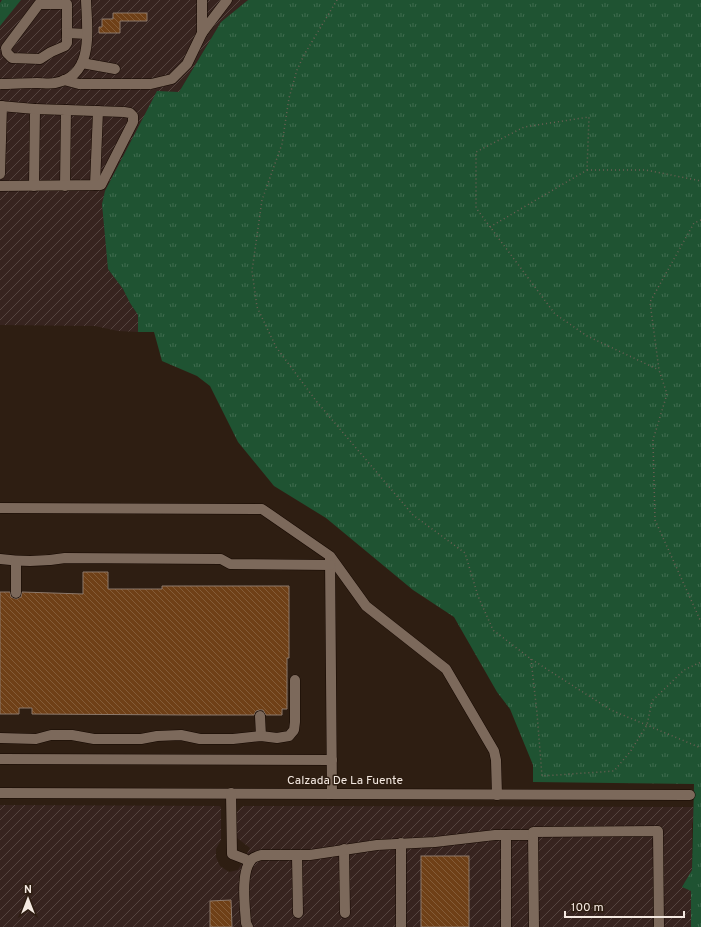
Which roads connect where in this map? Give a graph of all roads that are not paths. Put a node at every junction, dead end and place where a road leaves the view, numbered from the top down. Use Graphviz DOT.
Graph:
graph roads {
  1 [pos="86,0"];
  2 [pos="202,0"];
  3 [pos="227,0"];
  4 [pos="67,33"];
  5 [pos="202,33"];
  6 [pos="87,34"];
  7 [pos="82,63"];
  8 [pos="115,69"];
  9 [pos="64,80"];
  10 [pos="0,84"];
  11 [pos="1,106"];
  12 [pos="35,109"];
  13 [pos="66,110"];
  14 [pos="98,111"];
  15 [pos="0,174"];
  16 [pos="95,185"];
  17 [pos="0,186"];
  18 [pos="34,186"];
  19 [pos="65,186"];
  20 [pos="0,508"];
  21 [pos="0,559"];
  22 [pos="330,561"];
  23 [pos="16,562"];
  24 [pos="16,593"];
  25 [pos="295,680"];
  26 [pos="260,716"];
  27 [pos="261,736"];
  28 [pos="0,738"];
  29 [pos="0,759"];
  30 [pos="332,760"];
  31 [pos="0,793"];
  32 [pos="231,793"];
  33 [pos="332,794"];
  34 [pos="497,795"];
  35 [pos="690,795"];
  36 [pos="506,835"];
  37 [pos="528,835"];
  38 [pos="401,843"];
  39 [pos="344,849"];
  40 [pos="297,856"];
  41 [pos="249,863"];
  42 [pos="298,913"];
  43 [pos="345,913"];
  44 [pos="248,927"];
  45 [pos="401,927"];
  46 [pos="506,927"];
  47 [pos="534,927"];
  48 [pos="659,927"];
  1 -- 6 [label="street"];
  2 -- 5 [label="street"];
  3 -- 5 [label="street"];
  4 -- 4 [label="street"];
  4 -- 6 [label="street"];
  5 -- 9 [label="street"];
  6 -- 7 [label="street"];
  7 -- 8 [label="street"];
  7 -- 9 [label="street"];
  9 -- 10 [label="street"];
  11 -- 12 [label="street"];
  11 -- 15 [label="street"];
  12 -- 13 [label="street"];
  12 -- 18 [label="street"];
  13 -- 14 [label="street"];
  13 -- 19 [label="street"];
  14 -- 16 [label="street"];
  14 -- 16 [label="street"];
  16 -- 19 [label="street"];
  17 -- 18 [label="street"];
  18 -- 19 [label="street"];
  20 -- 22 [label="street"];
  21 -- 23 [label="street"];
  22 -- 23 [label="street"];
  22 -- 30 [label="street"];
  22 -- 34 [label="street"];
  23 -- 24 [label="street"];
  25 -- 27 [label="street"];
  26 -- 27 [label="street"];
  27 -- 28 [label="street"];
  29 -- 30 [label="street"];
  30 -- 33 [label="street"];
  31 -- 32 [label="street, Calzada De La Fuente"];
  32 -- 33 [label="street, Calzada De La Fuente"];
  32 -- 41 [label="street"];
  33 -- 34 [label="street, Calzada De La Fuente"];
  34 -- 35 [label="street, Calzada De La Fuente"];
  36 -- 37 [label="street"];
  36 -- 38 [label="street"];
  36 -- 46 [label="street"];
  38 -- 39 [label="street"];
  38 -- 45 [label="street"];
  39 -- 40 [label="street"];
  39 -- 43 [label="street"];
  40 -- 41 [label="street"];
  40 -- 42 [label="street"];
  41 -- 44 [label="street"];
  47 -- 48 [label="street"];
}
